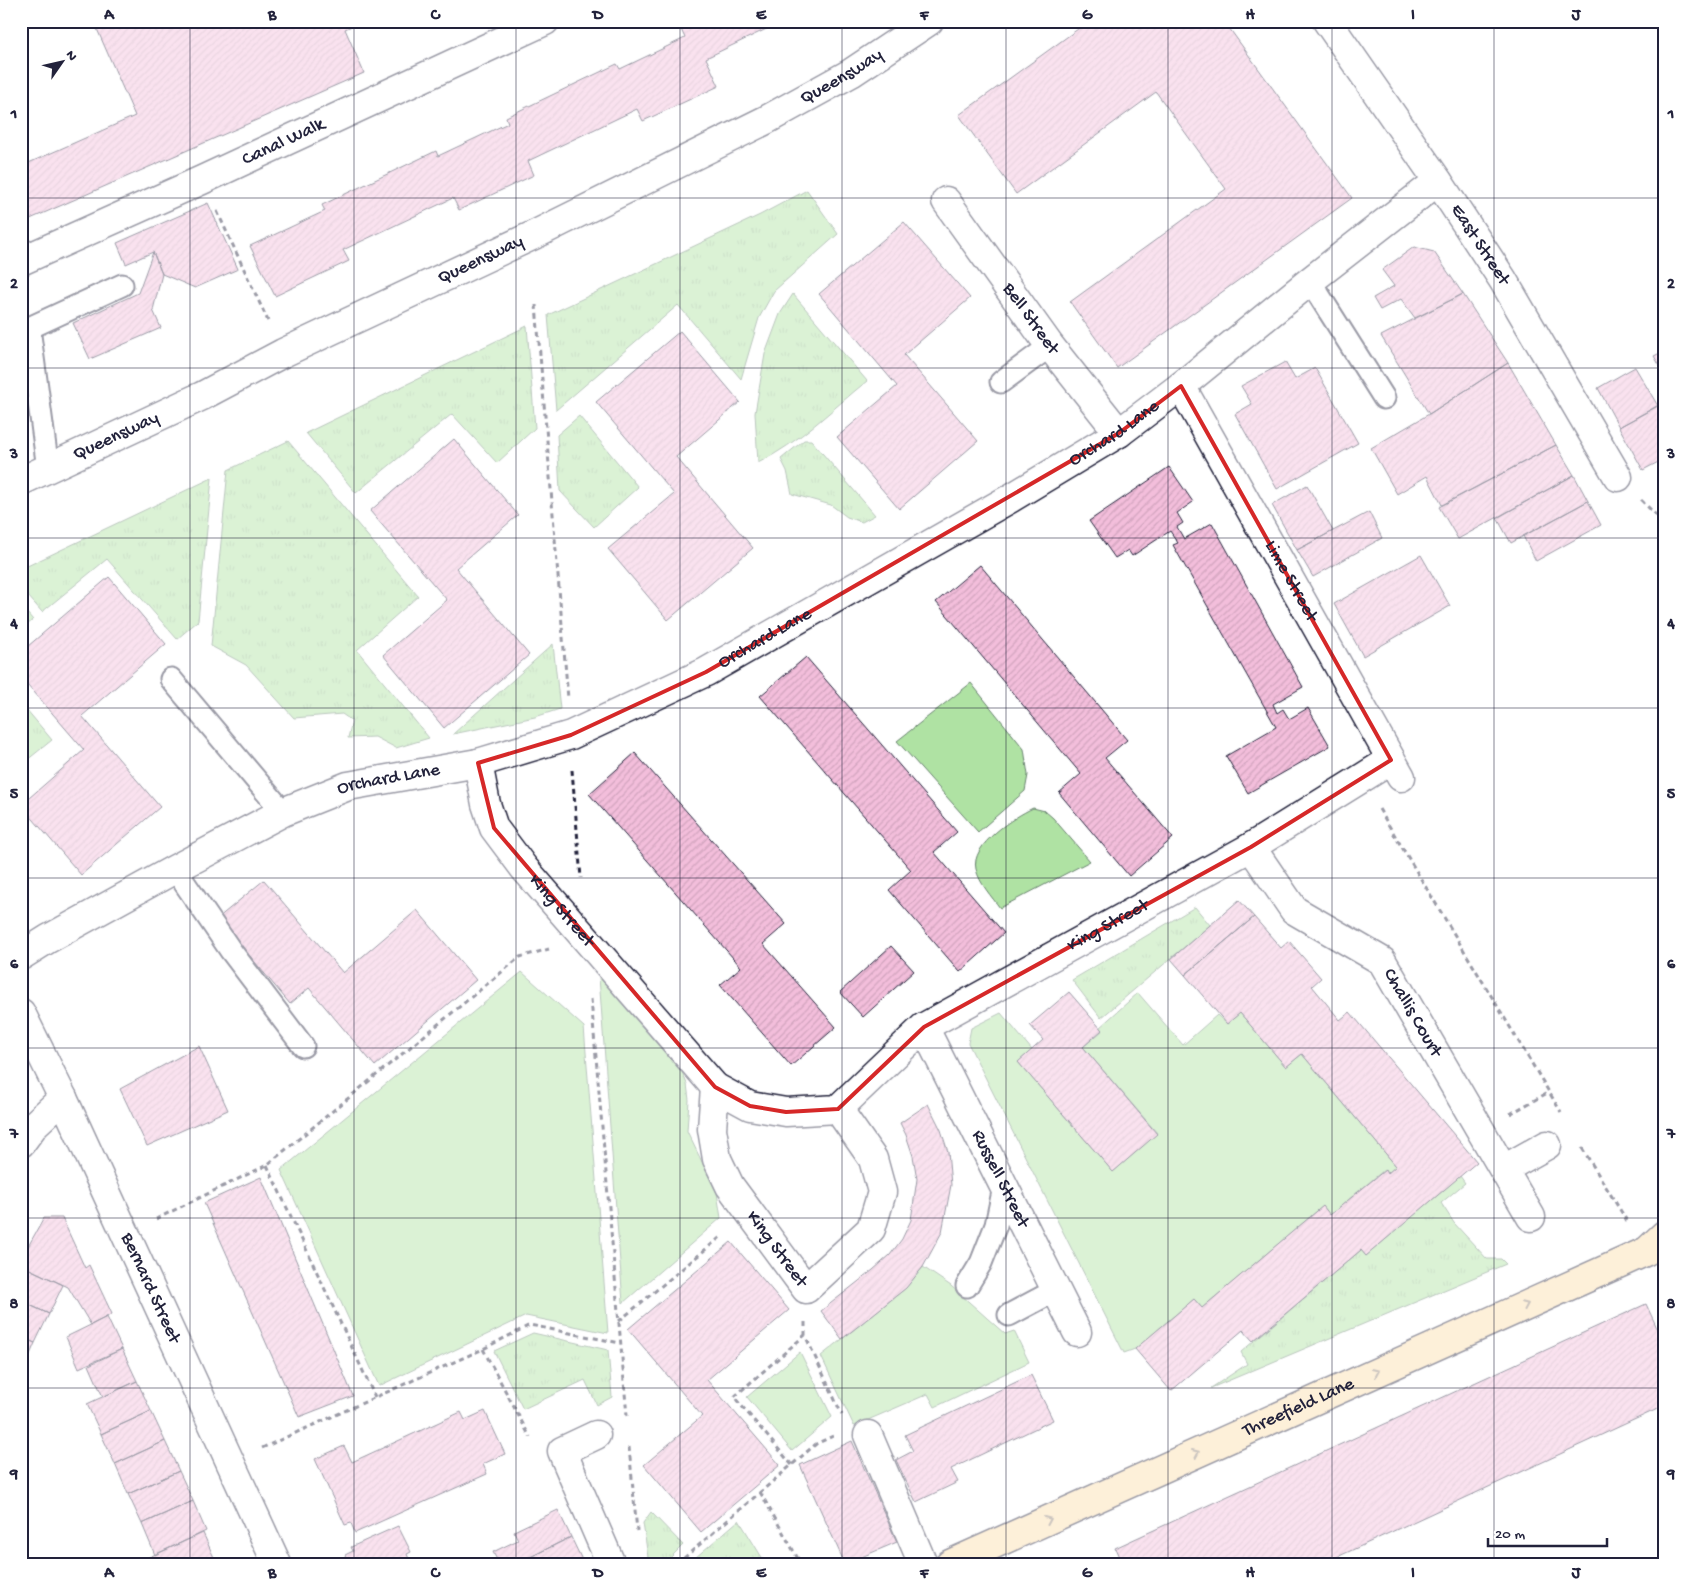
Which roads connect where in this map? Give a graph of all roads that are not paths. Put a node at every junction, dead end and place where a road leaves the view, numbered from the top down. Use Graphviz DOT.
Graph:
graph roads {
  1 [pos="545,21"];
  2 [pos="929,21"];
  3 [pos="1328,21"];
  4 [pos="1438,181"];
  5 [pos="946,201"];
  6 [pos="21,261"];
  7 [pos="1310,281"];
  8 [pos="122,285"];
  9 [pos="1050,346"];
  10 [pos="1001,382"];
  11 [pos="1182,386"];
  12 [pos="1384,398"];
  13 [pos="1119,433"];
  14 [pos="48,469"];
  15 [pos="1618,477"];
  16 [pos="21,481"];
  17 [pos="172,679"];
  18 [pos="478,763"];
  19 [pos="1396,768"];
  20 [pos="283,812"];
  21 [pos="1251,847"];
  22 [pos="175,869"];
  23 [pos="21,956"];
  24 [pos="21,1013"];
  25 [pos="924,1027"];
  26 [pos="303,1046"];
  27 [pos="714,1087"];
  28 [pos="63,1098"];
  29 [pos="838,1110"];
  30 [pos="21,1143"];
  31 [pos="1547,1145"];
  32 [pos="1504,1169"];
  33 [pos="1004,1188"];
  34 [pos="1531,1218"];
  35 [pos="1658,1246"];
  36 [pos="967,1286"];
  37 [pos="1056,1290"];
  38 [pos="1009,1315"];
  39 [pos="1077,1332"];
  40 [pos="858,1432"];
  41 [pos="596,1435"];
  42 [pos="954,1563"];
  43 [pos="277,1564"];
  44 [pos="612,1564"];
  45 [pos="924,1564"];
  1 -- 6 [label="street, Canal Walk"];
  2 -- 14 [label="street, Queensway"];
  3 -- 4 [label="street, East Street"];
  4 -- 7 [label="street, Orchard Lane"];
  4 -- 15 [label="street, East Street"];
  5 -- 9 [label="street, Bell Street"];
  7 -- 11 [label="street, Orchard Lane"];
  7 -- 12 [label="lane"];
  8 -- 14 [label="lane"];
  9 -- 10 [label="lane"];
  9 -- 13 [label="street, Bell Street"];
  11 -- 13 [label="street, Orchard Lane"];
  11 -- 19 [label="street, Lime Street"];
  13 -- 18 [label="street, Orchard Lane"];
  14 -- 16 [label="street, Queensway"];
  17 -- 20 [label="lane"];
  18 -- 20 [label="street, Orchard Lane"];
  18 -- 27 [label="street, King Street"];
  19 -- 21 [label="street, King Street"];
  20 -- 22 [label="street, Orchard Lane"];
  21 -- 25 [label="street, King Street"];
  21 -- 32 [label="street, Challis Court"];
  22 -- 23 [label="street, Orchard Lane"];
  22 -- 26 [label="lane"];
  24 -- 28 [label="street, Bernard Street"];
  25 -- 29 [label="street, King Street"];
  25 -- 33 [label="street, Russell Street"];
  27 -- 29 [label="street, King Street"];
  27 -- 29 [label="street, King Street"];
  28 -- 30 [label="street"];
  28 -- 43 [label="street, Bernard Street"];
  31 -- 32 [label="street"];
  32 -- 34 [label="street, Challis Court"];
  33 -- 36 [label="lane"];
  33 -- 37 [label="street, Russell Street"];
  42 -- 35 [label="main road, Threefield Lane, one-way"];
  37 -- 38 [label="lane"];
  37 -- 39 [label="street, Russell Street"];
  40 -- 45 [label="street"];
  41 -- 44 [label="street"];
}
